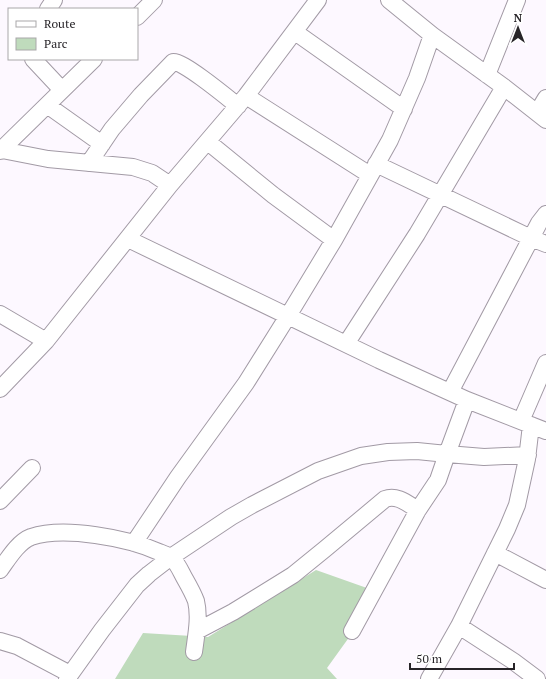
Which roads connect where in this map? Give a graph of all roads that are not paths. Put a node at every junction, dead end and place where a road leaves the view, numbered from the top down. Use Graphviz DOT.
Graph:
graph roads {
  1 [pos="154,0"];
  2 [pos="318,0"];
  3 [pos="390,0"];
  4 [pos="517,0"];
  5 [pos="138,16"];
  6 [pos="295,32"];
  7 [pos="432,35"];
  8 [pos="34,60"];
  9 [pos="93,60"];
  10 [pos="487,75"];
  11 [pos="504,87"];
  12 [pos="62,90"];
  13 [pos="546,98"];
  14 [pos="242,101"];
  15 [pos="47,105"];
  16 [pos="404,109"];
  17 [pos="541,116"];
  18 [pos="208,142"];
  19 [pos="102,144"];
  20 [pos="1,151"];
  21 [pos="89,163"];
  22 [pos="373,170"];
  23 [pos="170,185"];
  24 [pos="440,194"];
  25 [pos="546,214"];
  26 [pos="531,238"];
  27 [pos="128,239"];
  28 [pos="334,240"];
  29 [pos="546,244"];
  30 [pos="0,314"];
  31 [pos="288,316"];
  32 [pos="46,341"];
  33 [pos="346,344"];
  34 [pos="546,363"];
  35 [pos="0,389"];
  36 [pos="450,392"];
  37 [pos="467,400"];
  38 [pos="526,423"];
  39 [pos="546,431"];
  40 [pos="447,454"];
  41 [pos="528,455"];
  42 [pos="32,468"];
  43 [pos="0,501"];
  44 [pos="418,510"];
  45 [pos="134,543"];
  46 [pos="495,553"];
  47 [pos="171,557"];
  48 [pos="1,567"];
  49 [pos="546,580"];
  50 [pos="459,626"];
  51 [pos="197,631"];
  52 [pos="352,631"];
  53 [pos="0,641"];
  54 [pos="194,652"];
  55 [pos="68,677"];
  56 [pos="429,679"];
  57 [pos="537,679"];
  1 -- 5 [label="street"];
  2 -- 6 [label="street"];
  3 -- 7 [label="street"];
  4 -- 10 [label="street"];
  6 -- 14 [label="street"];
  6 -- 16 [label="street"];
  7 -- 10 [label="street"];
  7 -- 16 [label="street"];
  8 -- 12 [label="street"];
  9 -- 12 [label="street"];
  10 -- 11 [label="street"];
  11 -- 17 [label="street"];
  11 -- 24 [label="street"];
  12 -- 15 [label="street"];
  13 -- 17 [label="street"];
  14 -- 18 [label="street"];
  14 -- 19 [label="street"];
  14 -- 22 [label="street"];
  15 -- 19 [label="street"];
  15 -- 20 [label="street"];
  16 -- 22 [label="street"];
  18 -- 23 [label="street"];
  18 -- 28 [label="street"];
  19 -- 21 [label="street"];
  20 -- 21 [label="street"];
  21 -- 23 [label="street"];
  22 -- 24 [label="street"];
  22 -- 28 [label="street"];
  23 -- 27 [label="street"];
  24 -- 26 [label="street"];
  24 -- 33 [label="street"];
  25 -- 26 [label="street"];
  26 -- 29 [label="street"];
  26 -- 36 [label="street"];
  27 -- 31 [label="street"];
  27 -- 32 [label="street"];
  28 -- 31 [label="street"];
  30 -- 32 [label="street"];
  31 -- 33 [label="street"];
  31 -- 45 [label="street"];
  32 -- 35 [label="street"];
  33 -- 36 [label="street"];
  34 -- 38 [label="street"];
  36 -- 37 [label="street"];
  37 -- 38 [label="street"];
  37 -- 40 [label="street"];
  38 -- 39 [label="street"];
  38 -- 41 [label="street"];
  40 -- 41 [label="street"];
  40 -- 44 [label="street"];
  40 -- 47 [label="street"];
  41 -- 46 [label="street"];
  42 -- 43 [label="street"];
  44 -- 51 [label="street"];
  44 -- 52 [label="street"];
  45 -- 47 [label="street"];
  45 -- 48 [label="street"];
  46 -- 49 [label="street"];
  46 -- 50 [label="street"];
  47 -- 51 [label="street"];
  47 -- 55 [label="street"];
  50 -- 56 [label="street"];
  50 -- 57 [label="street"];
  51 -- 54 [label="street"];
  53 -- 55 [label="street"];
}
